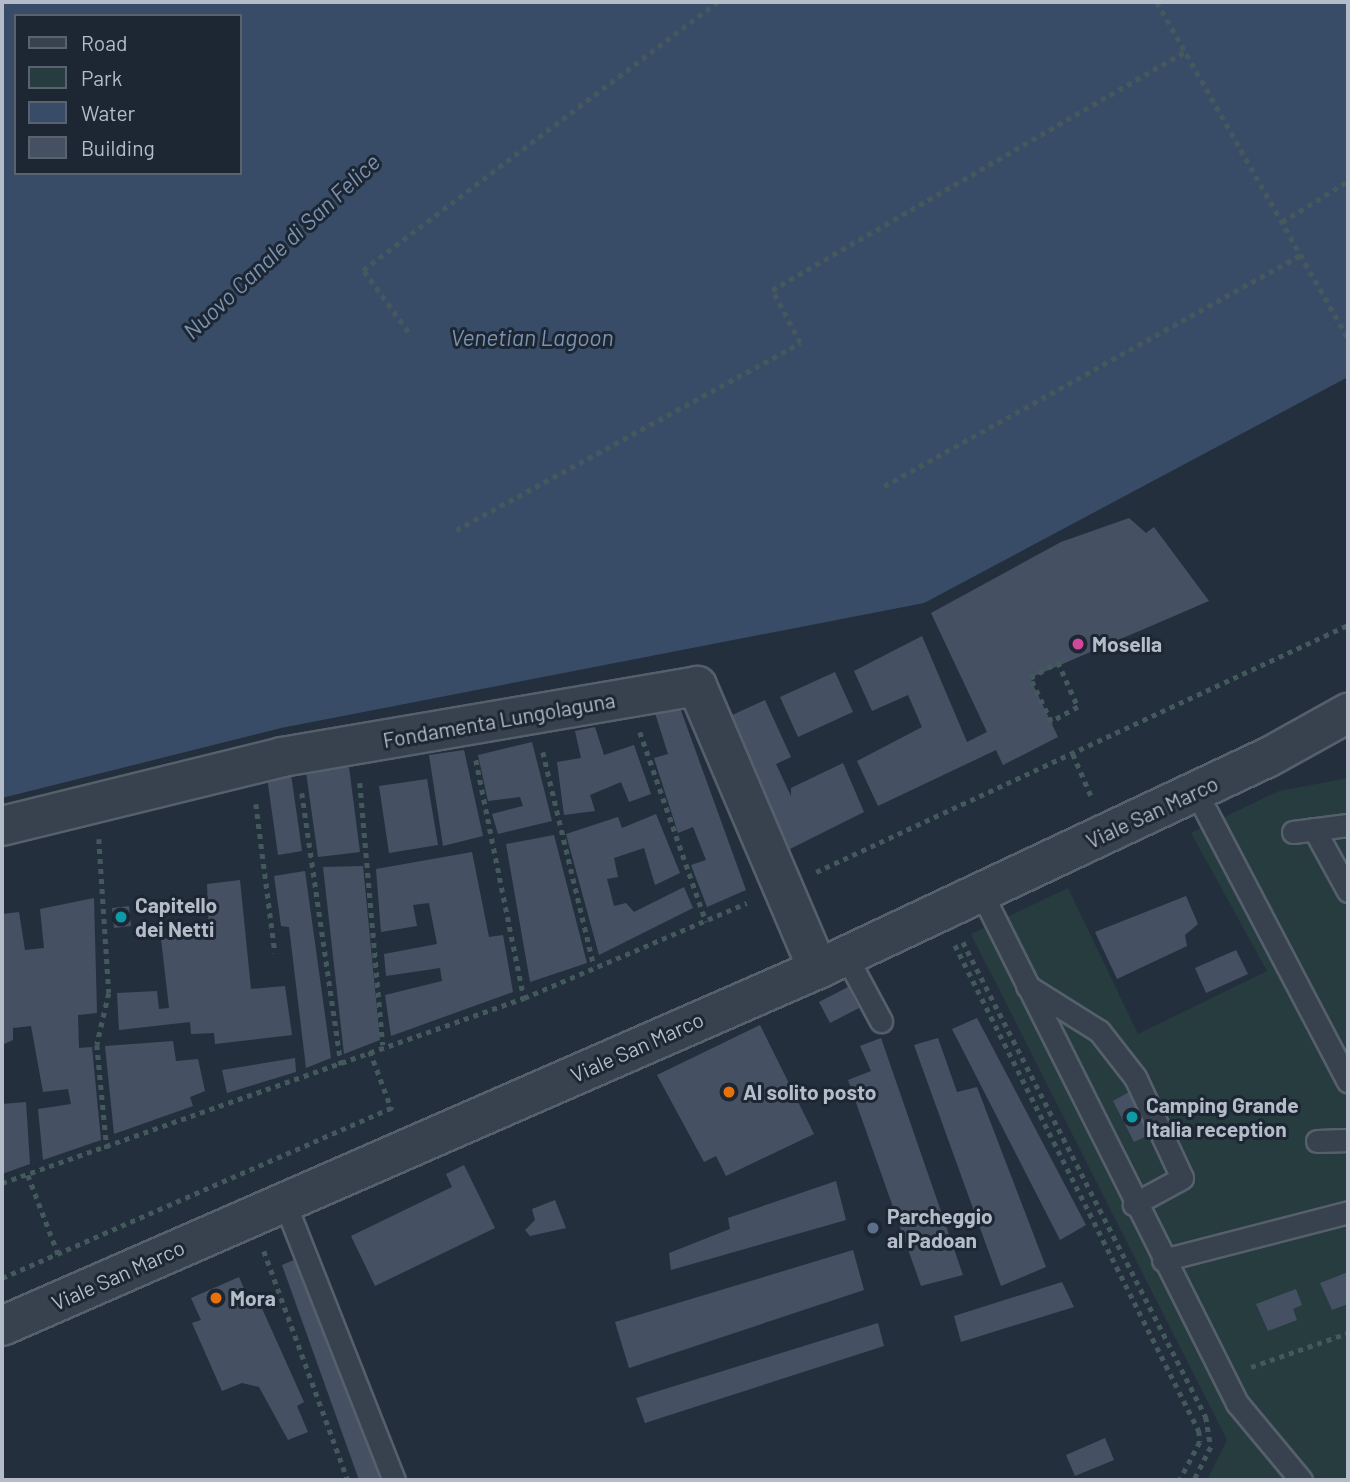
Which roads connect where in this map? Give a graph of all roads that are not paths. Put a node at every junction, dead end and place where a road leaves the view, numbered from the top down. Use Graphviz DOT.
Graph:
graph roads {
  1 [pos="1348,713"];
  2 [pos="1348,744"];
  3 [pos="1267,758"];
  4 [pos="1196,792"];
  5 [pos="1348,825"];
  6 [pos="2,827"];
  7 [pos="1348,891"];
  8 [pos="981,892"];
  9 [pos="832,962"];
  10 [pos="1025,985"];
  11 [pos="881,1021"];
  12 [pos="1348,1081"];
  13 [pos="1348,1140"];
  14 [pos="1317,1141"];
  15 [pos="285,1202"];
  16 [pos="1135,1204"];
  17 [pos="1348,1212"];
  18 [pos="1163,1260"];
  19 [pos="2,1326"];
  20 [pos="394,1480"];
  21 [pos="1301,1480"];
  1 -- 3 [label="street, Viale San Marco"];
  2 -- 3 [label="street, Viale San Marco"];
  3 -- 4 [label="street, Viale San Marco"];
  4 -- 8 [label="street, Viale San Marco"];
  4 -- 12 [label="lane"];
  5 -- 7 [label="lane"];
  6 -- 9 [label="street, Fondamenta Lungolaguna"];
  8 -- 9 [label="street, Viale San Marco"];
  8 -- 10 [label="lane"];
  9 -- 11 [label="lane"];
  9 -- 15 [label="street, Viale San Marco"];
  10 -- 16 [label="lane"];
  10 -- 16 [label="lane"];
  13 -- 14 [label="lane"];
  15 -- 19 [label="street, Viale San Marco"];
  15 -- 20 [label="lane"];
  16 -- 18 [label="lane"];
  17 -- 18 [label="lane"];
  18 -- 21 [label="lane"];
}
